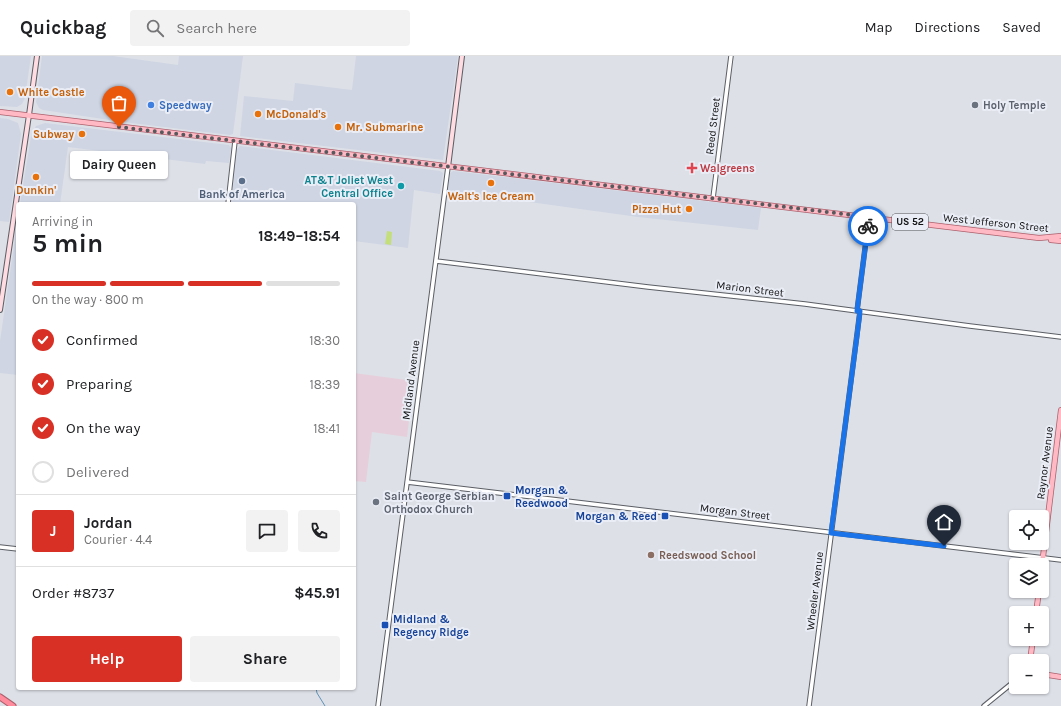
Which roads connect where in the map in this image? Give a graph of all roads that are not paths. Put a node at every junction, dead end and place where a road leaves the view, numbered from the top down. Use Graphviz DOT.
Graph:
graph roads {
  1 [pos="37,56"];
  2 [pos="462,56"];
  3 [pos="731,56"];
  4 [pos="0,112"];
  5 [pos="29,116"];
  6 [pos="235,141"];
  7 [pos="448,167"];
  8 [pos="713,198"];
  9 [pos="16,202"];
  10 [pos="228,202"];
  11 [pos="16,203"];
  12 [pos="869,217"];
  13 [pos="1061,236"];
  14 [pos="1041,238"];
  15 [pos="1061,241"];
  16 [pos="436,261"];
  17 [pos="0,310"];
  18 [pos="858,311"];
  19 [pos="1061,336"];
  20 [pos="1061,410"];
  21 [pos="407,482"];
  22 [pos="831,533"];
  23 [pos="0,547"];
  24 [pos="16,549"];
  25 [pos="1043,558"];
  26 [pos="1049,559"];
  27 [pos="1061,560"];
  28 [pos="1049,675"];
  29 [pos="1061,677"];
  30 [pos="1009,686"];
  31 [pos="0,697"];
  32 [pos="13,706"];
  33 [pos="378,706"];
  34 [pos="809,706"];
  35 [pos="984,706"];
  1 -- 5 [label="main road"];
  2 -- 7 [label="main road, Midland Avenue"];
  3 -- 8 [label="street, Reed Street"];
  4 -- 5 [label="main road, West Jefferson Street / US 52"];
  5 -- 6 [label="main road, West Jefferson Street / US 52"];
  5 -- 9 [label="main road"];
  6 -- 7 [label="main road, West Jefferson Street / US 52"];
  6 -- 10 [label="street"];
  7 -- 8 [label="main road, West Jefferson Street / US 52"];
  7 -- 16 [label="street, Midland Avenue"];
  8 -- 12 [label="main road, West Jefferson Street / US 52"];
  11 -- 17 [label="main road"];
  12 -- 14 [label="main road, West Jefferson Street / US 52"];
  12 -- 18 [label="street, Wheeler Avenue"];
  13 -- 14 [label="main road, West Jefferson Street / US 52"];
  14 -- 15 [label="main road, US 52"];
  16 -- 18 [label="street, Marion Street"];
  16 -- 21 [label="street, Midland Avenue"];
  18 -- 19 [label="street, Marion Street"];
  18 -- 22 [label="street, Wheeler Avenue"];
  20 -- 25 [label="main road, Raynor Avenue"];
  21 -- 22 [label="street, Morgan Street"];
  21 -- 33 [label="street, Midland Avenue"];
  22 -- 25 [label="street, Morgan Street"];
  22 -- 34 [label="street, Wheeler Avenue"];
  23 -- 24 [label="street"];
  26 -- 27 [label="street, Morgan Street"];
  28 -- 29 [label="main road"];
  30 -- 35 [label="street"];
  31 -- 32 [label="highway"];
}
